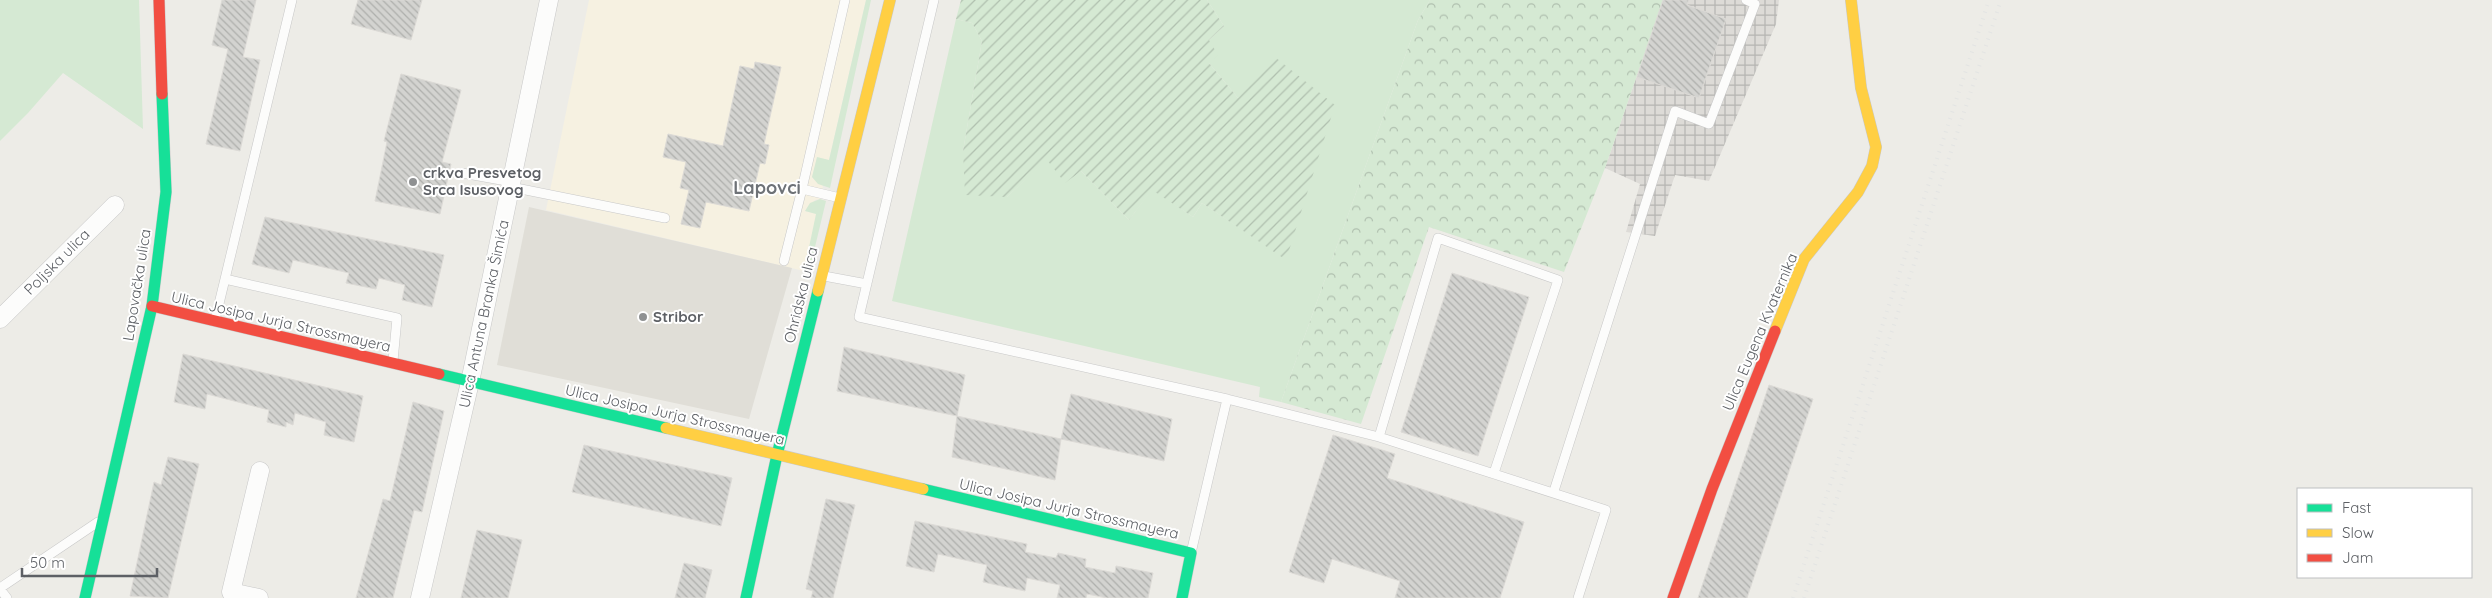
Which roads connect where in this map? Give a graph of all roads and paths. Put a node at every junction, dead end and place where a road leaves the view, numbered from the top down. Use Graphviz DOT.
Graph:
graph roads {
  1 [pos="159,0"];
  2 [pos="292,0"];
  3 [pos="549,0"];
  4 [pos="845,0"];
  5 [pos="890,0"];
  6 [pos="934,0"];
  7 [pos="1746,0"];
  8 [pos="1851,0"];
  9 [pos="462,173"];
  10 [pos="511,185"];
  11 [pos="802,189"];
  12 [pos="841,198"];
  13 [pos="115,205"];
  14 [pos="665,218"];
  15 [pos="784,261"];
  16 [pos="822,275"];
  17 [pos="225,279"];
  18 [pos="867,284"];
  19 [pos="152,306"];
  20 [pos="0,319"];
  21 [pos="215,321"];
  22 [pos="393,364"];
  23 [pos="470,382"];
  24 [pos="1227,400"];
  25 [pos="1379,438"];
  26 [pos="777,455"];
  27 [pos="260,471"];
  28 [pos="1494,473"];
  29 [pos="1554,492"];
  30 [pos="102,519"];
  31 [pos="1191,553"];
  32 [pos="0,588"];
  33 [pos="7,598"];
  34 [pos="85,598"];
  35 [pos="260,598"];
  36 [pos="420,598"];
  37 [pos="746,598"];
  38 [pos="1182,598"];
  39 [pos="1578,598"];
  40 [pos="1674,598"];
  1 -- 19 [label="street, Lapovačka ulica"];
  2 -- 17 [label="lane"];
  3 -- 10 [label="street, Ulica Antuna Branka Šimića"];
  4 -- 11 [label="lane"];
  5 -- 12 [label="street, Ohridska ulica"];
  6 -- 18 [label="lane"];
  7 -- 29 [label="lane"];
  8 -- 40 [label="street, Ulica Eugena Kvaternika"];
  9 -- 10 [label="lane"];
  10 -- 14 [label="lane"];
  10 -- 23 [label="street, Ulica Antuna Branka Šimića"];
  11 -- 12 [label="lane"];
  11 -- 15 [label="lane"];
  12 -- 16 [label="street, Ohridska ulica"];
  13 -- 20 [label="street, Poljska ulica"];
  16 -- 18 [label="lane"];
  16 -- 26 [label="street, Ohridska ulica"];
  17 -- 21 [label="lane"];
  17 -- 22 [label="lane"];
  18 -- 24 [label="lane"];
  19 -- 21 [label="street, Ulica Josipa Jurja Strossmayera"];
  19 -- 30 [label="street, Lapovačka ulica"];
  21 -- 22 [label="street, Ulica Josipa Jurja Strossmayera"];
  22 -- 23 [label="street, Ulica Josipa Jurja Strossmayera"];
  23 -- 26 [label="street, Ulica Josipa Jurja Strossmayera"];
  23 -- 36 [label="street, Ulica Antuna Branka Šimića"];
  24 -- 25 [label="lane"];
  24 -- 31 [label="lane"];
  25 -- 28 [label="lane"];
  25 -- 28 [label="lane"];
  26 -- 31 [label="street, Ulica Josipa Jurja Strossmayera"];
  26 -- 37 [label="street, Ohridska ulica"];
  27 -- 35 [label="street"];
  28 -- 29 [label="lane"];
  29 -- 39 [label="lane"];
  30 -- 32 [label="lane"];
  30 -- 34 [label="street, Lapovačka ulica"];
  31 -- 38 [label="street"];
  32 -- 33 [label="lane"];
}
